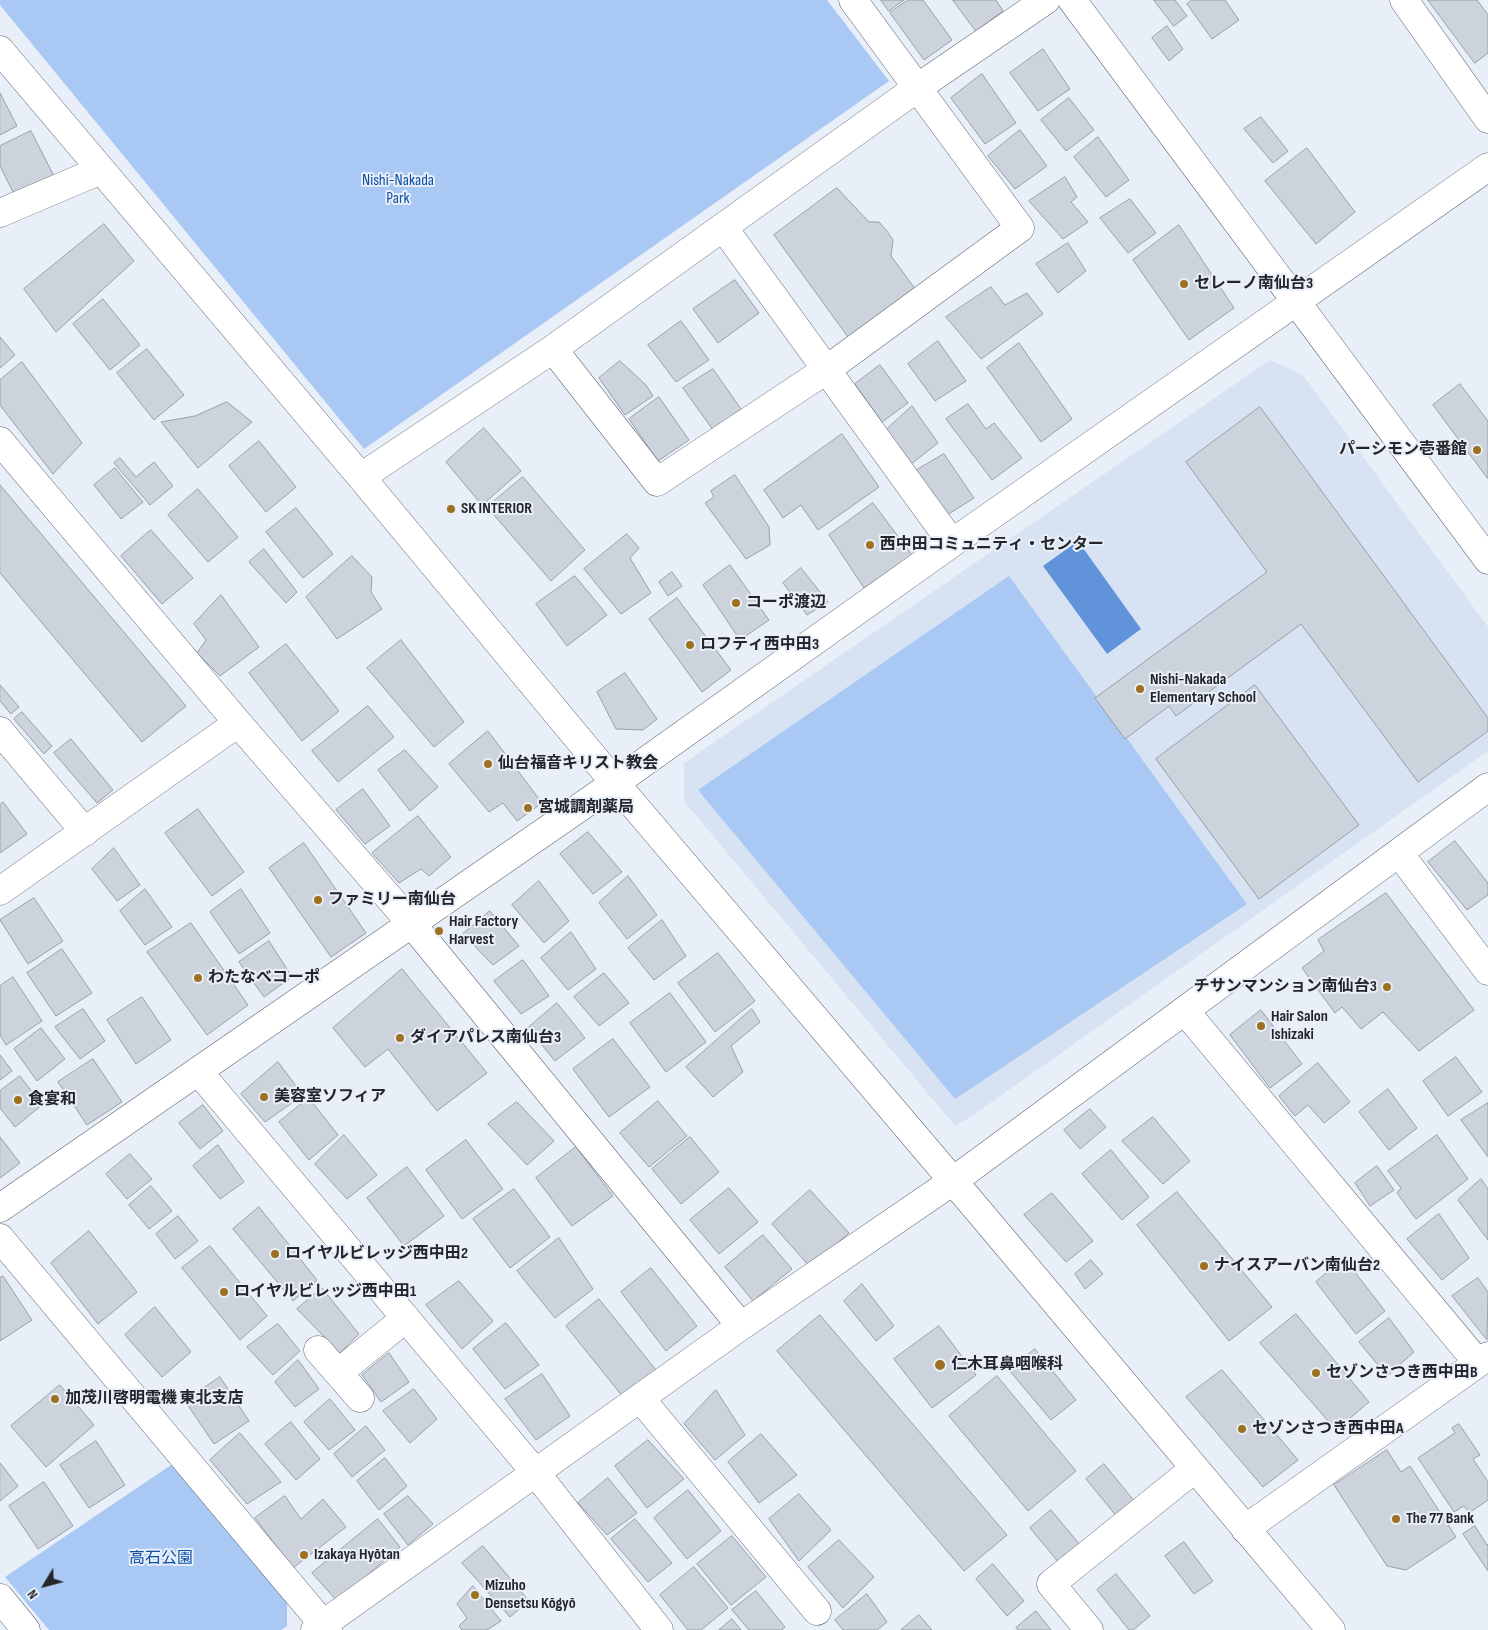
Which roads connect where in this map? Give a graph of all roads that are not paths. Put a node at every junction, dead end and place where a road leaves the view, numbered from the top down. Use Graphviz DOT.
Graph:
graph roads {
  1 [pos="853,0"];
  2 [pos="1046,0"];
  3 [pos="1072,0"];
  4 [pos="1404,0"];
  5 [pos="0,50"];
  6 [pos="917,88"];
  7 [pos="1488,119"];
  8 [pos="1488,167"];
  9 [pos="101,170"];
  10 [pos="0,214"];
  11 [pos="723,227"];
  12 [pos="1296,303"];
  13 [pos="553,349"];
  14 [pos="826,370"];
  15 [pos="0,441"];
  16 [pos="361,477"];
  17 [pos="952,543"];
  18 [pos="1488,560"];
  19 [pos="238,724"];
  20 [pos="0,731"];
  21 [pos="615,783"];
  22 [pos="1488,787"];
  23 [pos="85,832"];
  24 [pos="1399,853"];
  25 [pos="0,890"];
  26 [pos="411,923"];
  27 [pos="1488,971"];
  28 [pos="1185,1011"];
  29 [pos="198,1071"];
  30 [pos="953,1181"];
  31 [pos="0,1208"];
  32 [pos="0,1238"];
  33 [pos="406,1318"];
  34 [pos="742,1326"];
  35 [pos="318,1350"];
  36 [pos="1483,1359"];
  37 [pos="338,1373"];
  38 [pos="360,1398"];
  39 [pos="640,1398"];
  40 [pos="1194,1469"];
  41 [pos="535,1472"];
  42 [pos="1245,1529"];
  43 [pos="0,1598"];
  44 [pos="817,1611"];
  45 [pos="322,1628"];
  46 [pos="26,1630"];
  47 [pos="660,1630"];
  48 [pos="1089,1630"];
  49 [pos="1331,1630"];
  1 -- 6 [label="street"];
  2 -- 6 [label="street"];
  3 -- 12 [label="street"];
  4 -- 7 [label="street"];
  5 -- 9 [label="street"];
  6 -- 11 [label="street"];
  6 -- 14 [label="street"];
  8 -- 12 [label="street"];
  9 -- 10 [label="street"];
  9 -- 16 [label="street"];
  11 -- 13 [label="street"];
  11 -- 14 [label="street"];
  12 -- 17 [label="street"];
  12 -- 18 [label="street"];
  13 -- 14 [label="street"];
  13 -- 16 [label="street"];
  14 -- 17 [label="street"];
  15 -- 19 [label="street"];
  16 -- 21 [label="street"];
  17 -- 21 [label="street"];
  19 -- 23 [label="street"];
  19 -- 26 [label="street"];
  20 -- 23 [label="street"];
  21 -- 26 [label="street"];
  21 -- 30 [label="street"];
  22 -- 24 [label="street"];
  23 -- 25 [label="street"];
  24 -- 27 [label="street"];
  24 -- 28 [label="street"];
  26 -- 29 [label="street"];
  26 -- 34 [label="street"];
  28 -- 30 [label="street"];
  28 -- 36 [label="street"];
  29 -- 31 [label="street"];
  29 -- 33 [label="street"];
  30 -- 34 [label="street"];
  30 -- 40 [label="street"];
  32 -- 45 [label="street"];
  33 -- 37 [label="street"];
  33 -- 41 [label="street"];
  34 -- 39 [label="street"];
  35 -- 37 [label="street"];
  36 -- 42 [label="street"];
  37 -- 38 [label="street"];
  39 -- 41 [label="street"];
  39 -- 44 [label="street"];
  40 -- 42 [label="street"];
  40 -- 48 [label="street"];
  41 -- 45 [label="street"];
  41 -- 47 [label="street"];
  42 -- 49 [label="street"];
  43 -- 46 [label="street"];
}
